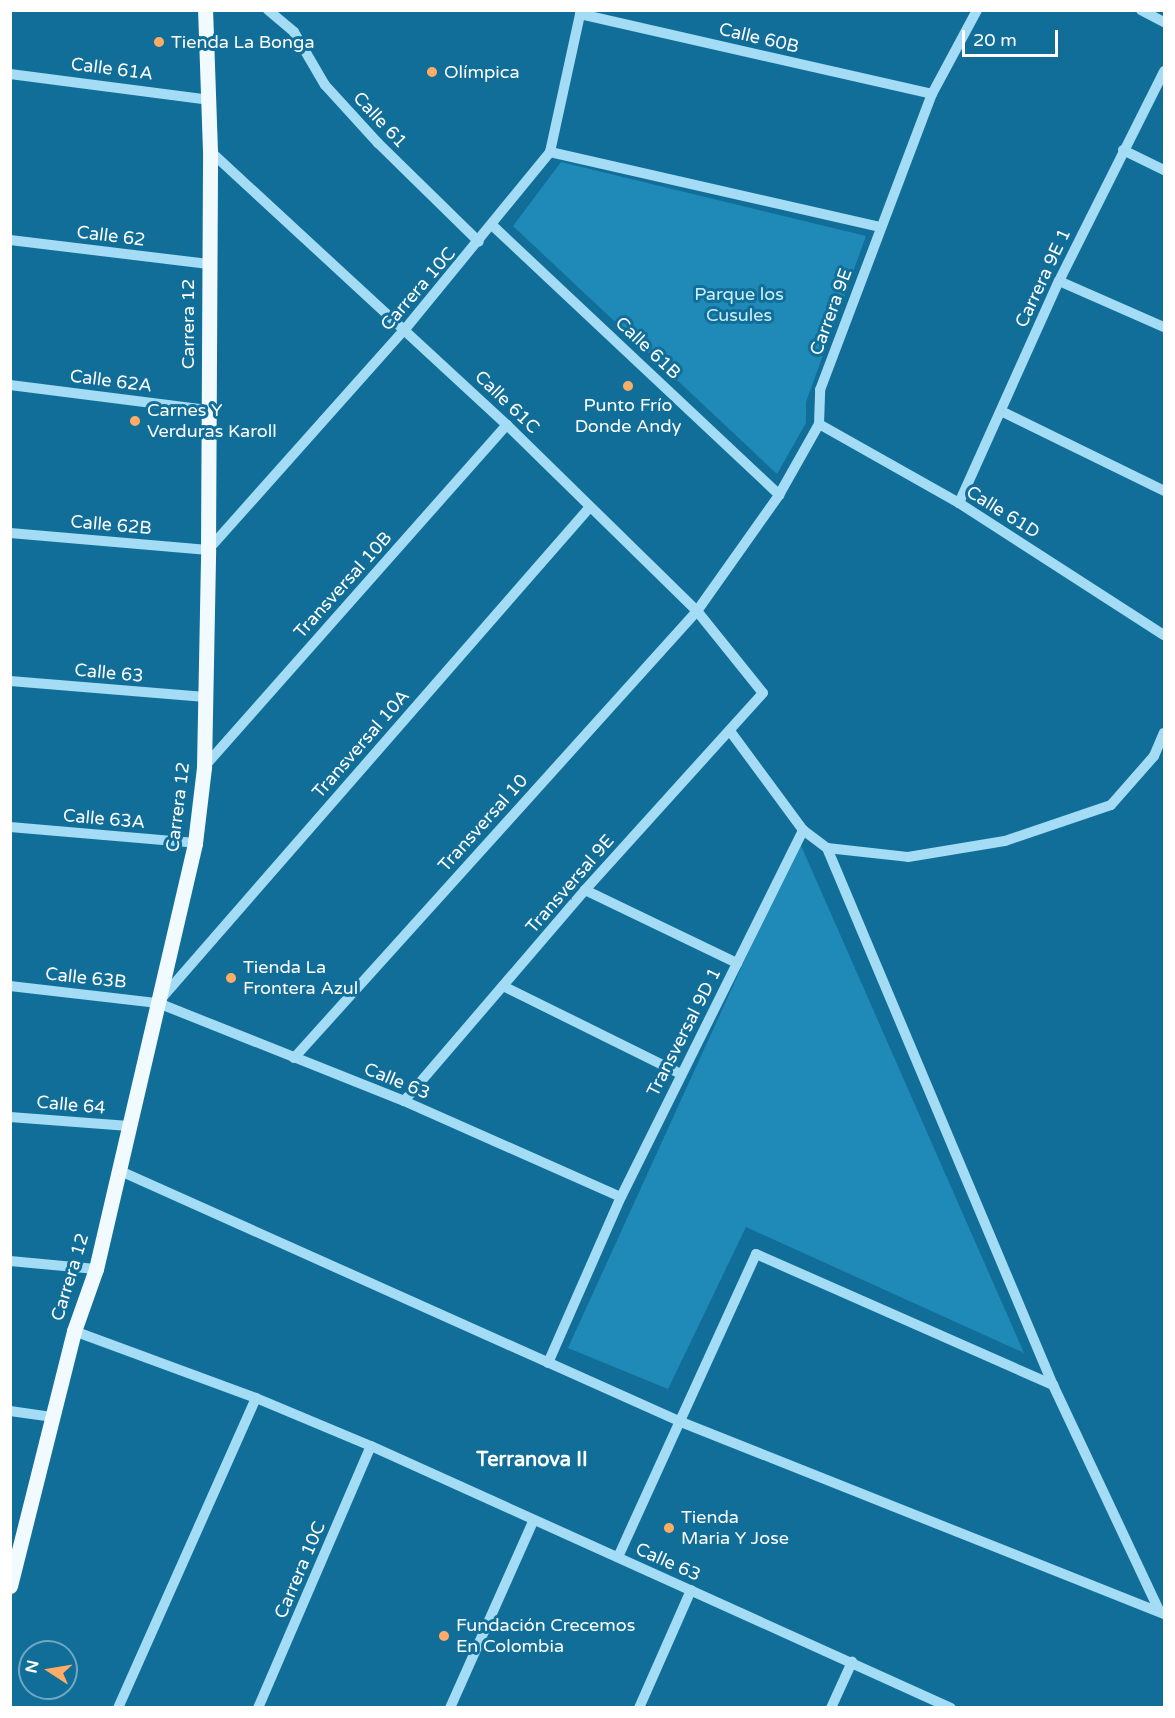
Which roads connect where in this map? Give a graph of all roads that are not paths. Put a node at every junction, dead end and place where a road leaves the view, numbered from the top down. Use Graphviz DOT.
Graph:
graph roads {
  1 [pos="206,10"];
  2 [pos="268,10"];
  3 [pos="977,10"];
  4 [pos="1141,10"];
  5 [pos="580,12"];
  6 [pos="1164,22"];
  7 [pos="1164,71"];
  8 [pos="10,74"];
  9 [pos="932,94"];
  10 [pos="210,100"];
  11 [pos="1123,150"];
  12 [pos="210,152"];
  13 [pos="550,152"];
  14 [pos="1164,170"];
  15 [pos="493,226"];
  16 [pos="880,227"];
  17 [pos="10,240"];
  18 [pos="479,242"];
  19 [pos="207,264"];
  20 [pos="1059,281"];
  21 [pos="1164,327"];
  22 [pos="406,328"];
  23 [pos="10,385"];
  24 [pos="207,410"];
  25 [pos="1001,411"];
  26 [pos="507,424"];
  27 [pos="819,424"];
  28 [pos="1164,491"];
  29 [pos="779,495"];
  30 [pos="959,503"];
  31 [pos="589,508"];
  32 [pos="10,533"];
  33 [pos="208,550"];
  34 [pos="697,611"];
  35 [pos="1164,635"];
  36 [pos="10,681"];
  37 [pos="763,693"];
  38 [pos="205,697"];
  39 [pos="730,732"];
  40 [pos="1164,733"];
  41 [pos="204,767"];
  42 [pos="10,827"];
  43 [pos="803,830"];
  44 [pos="195,843"];
  45 [pos="827,848"];
  46 [pos="585,890"];
  47 [pos="737,963"];
  48 [pos="10,986"];
  49 [pos="503,986"];
  50 [pos="158,1003"];
  51 [pos="294,1058"];
  52 [pos="681,1074"];
  53 [pos="404,1101"];
  54 [pos="10,1117"];
  55 [pos="129,1126"];
  56 [pos="118,1170"];
  57 [pos="621,1197"];
  58 [pos="10,1261"];
  59 [pos="96,1269"];
  60 [pos="74,1331"];
  61 [pos="548,1363"];
  62 [pos="1053,1385"];
  63 [pos="256,1398"];
  64 [pos="10,1411"];
  65 [pos="52,1417"];
  66 [pos="681,1422"];
  67 [pos="371,1446"];
  68 [pos="533,1522"];
  69 [pos="618,1557"];
  70 [pos="10,1586"];
  71 [pos="691,1590"];
  72 [pos="1161,1612"];
  73 [pos="852,1662"];
  74 [pos="118,1707"];
  75 [pos="258,1707"];
  76 [pos="450,1707"];
  77 [pos="639,1707"];
  78 [pos="831,1707"];
  79 [pos="951,1707"];
  1 -- 10 [label="main road, Carrera 12"];
  2 -- 18 [label="street, Calle 61"];
  3 -- 9 [label="street, Carrera 9E"];
  4 -- 6 [label="street"];
  5 -- 9 [label="street, Calle 60B"];
  5 -- 13 [label="street, Carrera 10C"];
  7 -- 11 [label="street, Carrera 9E 1"];
  8 -- 10 [label="street, Calle 61A"];
  9 -- 16 [label="street, Carrera 9E"];
  10 -- 12 [label="main road, Carrera 12"];
  11 -- 14 [label="street"];
  11 -- 20 [label="street, Carrera 9E 1"];
  12 -- 19 [label="main road, Carrera 12"];
  12 -- 22 [label="street, Calle 61C"];
  13 -- 15 [label="street, Carrera 10C"];
  13 -- 16 [label="street"];
  15 -- 18 [label="street, Carrera 10C"];
  15 -- 29 [label="street, Calle 61B"];
  16 -- 27 [label="street, Carrera 9E"];
  17 -- 19 [label="street, Calle 62"];
  18 -- 22 [label="street, Carrera 10C"];
  19 -- 24 [label="main road, Carrera 12"];
  20 -- 21 [label="street"];
  20 -- 25 [label="street, Carrera 9E 1"];
  22 -- 26 [label="street, Calle 61C"];
  22 -- 33 [label="street, Carrera 10C"];
  23 -- 24 [label="street, Calle 62A"];
  24 -- 33 [label="main road, Carrera 12"];
  25 -- 28 [label="street"];
  25 -- 30 [label="street, Carrera 9E 1"];
  26 -- 31 [label="street, Calle 61C"];
  26 -- 41 [label="street, Transversal 10B"];
  27 -- 29 [label="street, Carrera 9E"];
  27 -- 30 [label="street, Calle 61D"];
  29 -- 34 [label="street, Carrera 9E"];
  30 -- 35 [label="street, Calle 61D"];
  31 -- 34 [label="street, Calle 61C"];
  31 -- 50 [label="street, Transversal 10A"];
  32 -- 33 [label="street, Calle 62B"];
  33 -- 38 [label="main road, Carrera 12"];
  34 -- 37 [label="street, Calle 61C"];
  34 -- 51 [label="street, Transversal 10"];
  36 -- 38 [label="street, Calle 63"];
  37 -- 39 [label="street, Transversal 9E"];
  38 -- 41 [label="main road, Carrera 12"];
  39 -- 43 [label="street"];
  39 -- 46 [label="street, Transversal 9E"];
  40 -- 45 [label="street"];
  41 -- 44 [label="main road, Carrera 12"];
  42 -- 44 [label="street, Calle 63A"];
  43 -- 45 [label="street"];
  43 -- 47 [label="street, Transversal 9D 1"];
  44 -- 50 [label="main road, Carrera 12"];
  45 -- 62 [label="street"];
  46 -- 47 [label="street"];
  46 -- 49 [label="street, Transversal 9E"];
  47 -- 52 [label="street, Transversal 9D 1"];
  48 -- 50 [label="street, Calle 63B"];
  49 -- 52 [label="street"];
  49 -- 53 [label="street, Transversal 9E"];
  50 -- 51 [label="street, Calle 63"];
  50 -- 55 [label="main road, Carrera 12"];
  51 -- 53 [label="street, Calle 63"];
  52 -- 57 [label="street, Transversal 9D 1"];
  53 -- 57 [label="street, Calle 63"];
  54 -- 55 [label="street, Calle 64"];
  55 -- 56 [label="main road, Carrera 12"];
  56 -- 59 [label="main road, Carrera 12"];
  56 -- 61 [label="street"];
  57 -- 61 [label="street, Transversal 9D 1"];
  58 -- 59 [label="street"];
  59 -- 60 [label="main road, Carrera 12"];
  60 -- 63 [label="street, Calle 63"];
  60 -- 65 [label="main road, Carrera 12"];
  61 -- 66 [label="street"];
  62 -- 66 [label="street"];
  62 -- 72 [label="street"];
  63 -- 67 [label="street, Calle 63"];
  63 -- 74 [label="street"];
  64 -- 65 [label="street"];
  65 -- 70 [label="main road, Carrera 12"];
  66 -- 69 [label="street"];
  66 -- 72 [label="street"];
  67 -- 68 [label="street, Calle 63"];
  67 -- 75 [label="street, Carrera 10C"];
  68 -- 69 [label="street, Calle 63"];
  68 -- 76 [label="street"];
  69 -- 71 [label="street, Calle 63"];
  71 -- 73 [label="street, Calle 63"];
  71 -- 77 [label="street"];
  73 -- 78 [label="street"];
  73 -- 79 [label="street, Calle 63"];
}
